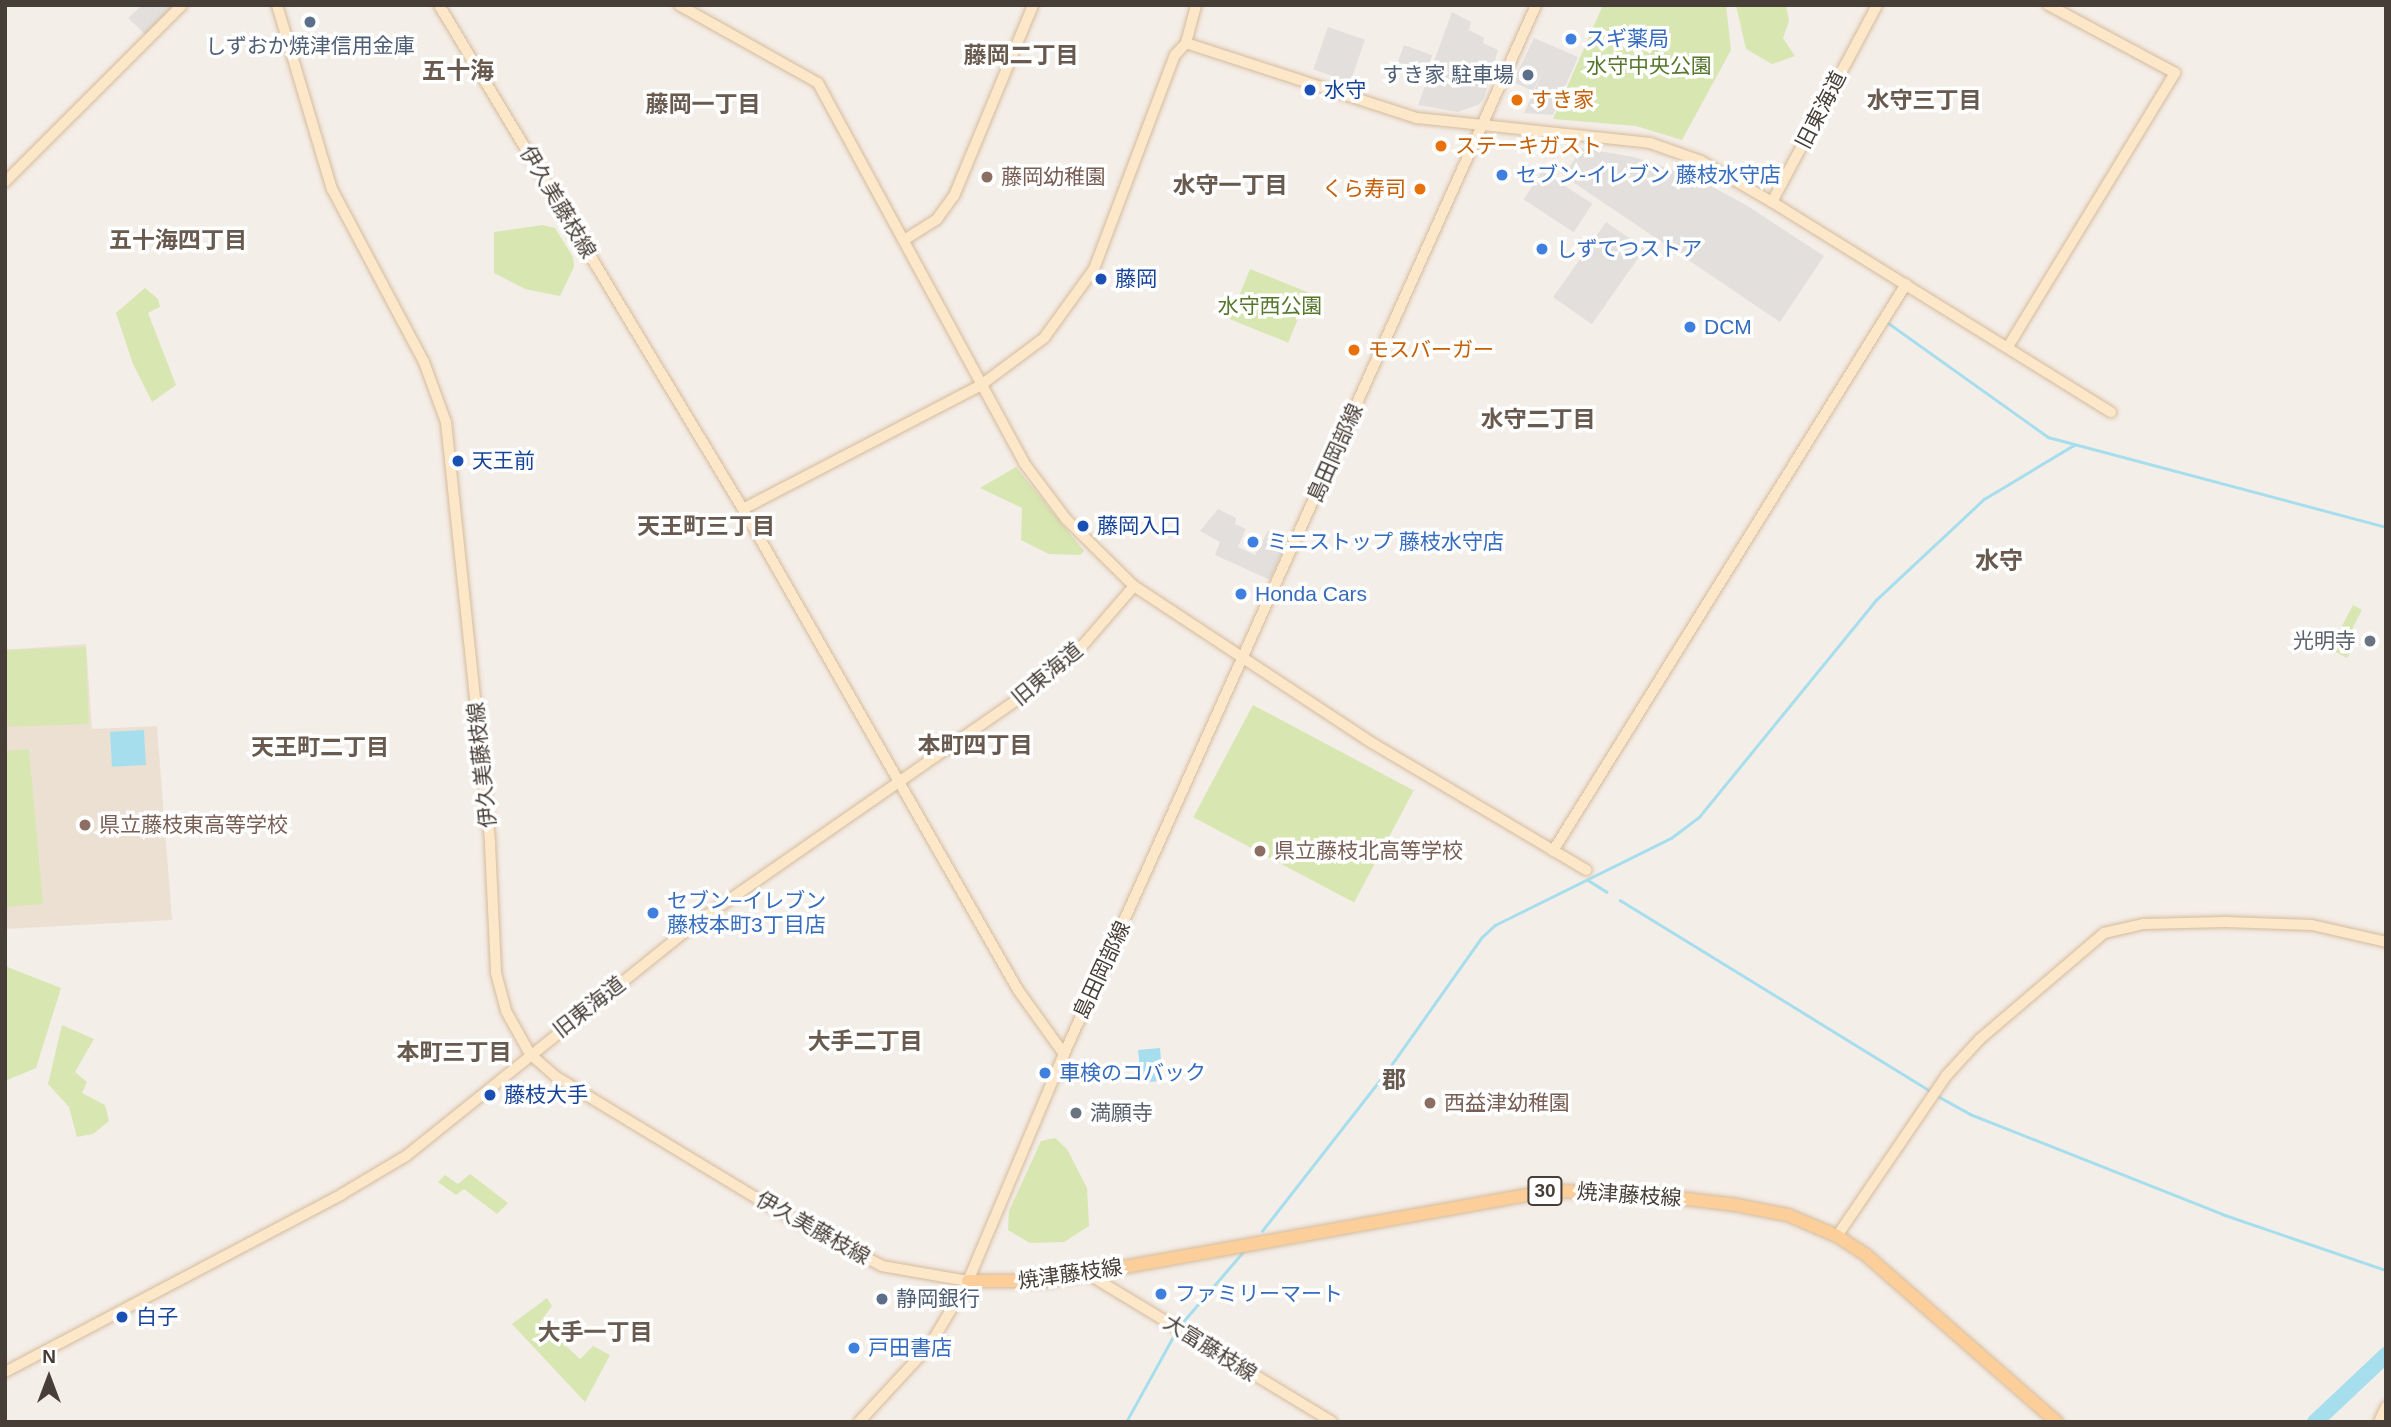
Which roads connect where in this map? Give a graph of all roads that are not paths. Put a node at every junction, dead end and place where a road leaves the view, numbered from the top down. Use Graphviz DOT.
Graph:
graph roads {
  1 [pos="182,5"];
  2 [pos="277,5"];
  3 [pos="439,5"];
  4 [pos="679,5"];
  5 [pos="1033,5"];
  6 [pos="1196,5"];
  7 [pos="1536,5"];
  8 [pos="1877,5"];
  9 [pos="2048,5"];
  10 [pos="1186,43"];
  11 [pos="1484,126"];
  12 [pos="5,182"];
  13 [pos="1772,202"];
  14 [pos="904,240"];
  15 [pos="1906,284"];
  16 [pos="2009,345"];
  17 [pos="981,385"];
  18 [pos="2111,412"];
  19 [pos="743,509"];
  20 [pos="1134,586"];
  21 [pos="1244,660"];
  22 [pos="900,780"];
  23 [pos="1553,851"];
  24 [pos="1586,870"];
  25 [pos="2386,942"];
  26 [pos="530,1054"];
  27 [pos="1064,1054"];
  28 [pos="1836,1236"];
  29 [pos="1088,1274"];
  30 [pos="968,1281"];
  31 [pos="5,1372"];
  32 [pos="2386,1407"];
  33 [pos="859,1422"];
  34 [pos="1332,1422"];
  35 [pos="2057,1422"];
  36 [pos="2379,1422"];
  1 -- 12 [label="street"];
  2 -- 26 [label="street, 伊久美藤枝線"];
  3 -- 19 [label="street, 伊久美藤枝線"];
  4 -- 14 [label="street"];
  5 -- 14 [label="street"];
  6 -- 10 [label="street"];
  7 -- 11 [label="street, 島田岡部線"];
  8 -- 13 [label="street, 旧東海道"];
  9 -- 16 [label="street"];
  10 -- 11 [label="street"];
  10 -- 17 [label="street"];
  11 -- 13 [label="street"];
  11 -- 21 [label="street, 島田岡部線"];
  13 -- 15 [label="street"];
  14 -- 17 [label="street"];
  15 -- 16 [label="street"];
  15 -- 23 [label="street"];
  16 -- 18 [label="street"];
  17 -- 19 [label="street"];
  17 -- 20 [label="street"];
  19 -- 22 [label="street, 伊久美藤枝線"];
  20 -- 21 [label="street"];
  20 -- 22 [label="street, 旧東海道"];
  21 -- 23 [label="street"];
  21 -- 27 [label="street, 島田岡部線"];
  22 -- 26 [label="street, 旧東海道"];
  22 -- 27 [label="street, 伊久美藤枝線"];
  23 -- 24 [label="street"];
  25 -- 28 [label="street"];
  26 -- 30 [label="street, 伊久美藤枝線"];
  26 -- 31 [label="street, 旧東海道"];
  27 -- 30 [label="street"];
  28 -- 29 [label="main road, 焼津藤枝線 / 30"];
  28 -- 35 [label="main road, 焼津藤枝線 / 30"];
  29 -- 30 [label="main road, 焼津藤枝線 / 30"];
  29 -- 34 [label="street, 大富藤枝線"];
  30 -- 33 [label="street"];
  32 -- 36 [label="street"];
}
